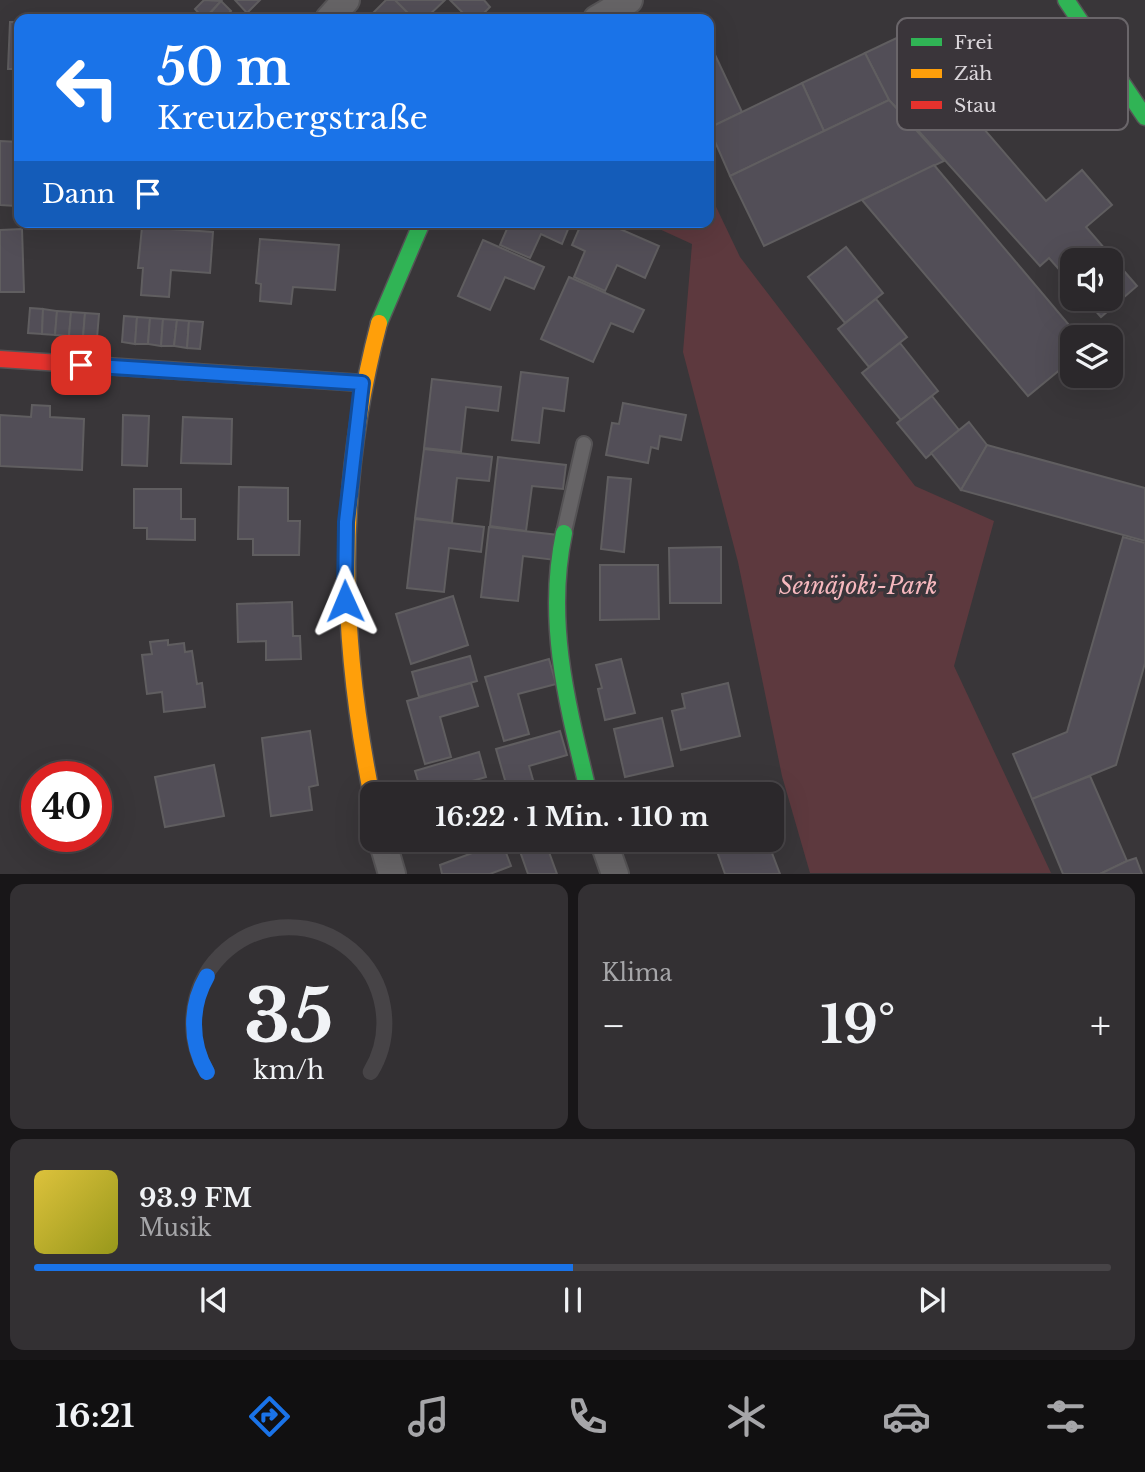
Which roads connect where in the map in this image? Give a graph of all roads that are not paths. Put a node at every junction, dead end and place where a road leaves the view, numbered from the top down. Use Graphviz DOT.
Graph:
graph roads {
  1 [pos="346,0"];
  2 [pos="1066,0"];
  3 [pos="333,14"];
  4 [pos="1078,18"];
  5 [pos="1128,91"];
  6 [pos="1144,114"];
  7 [pos="419,228"];
  8 [pos="0,359"];
  9 [pos="362,383"];
  10 [pos="584,444"];
  11 [pos="564,533"];
  12 [pos="369,782"];
  13 [pos="586,782"];
  14 [pos="386,852"];
  15 [pos="607,852"];
  16 [pos="392,873"];
  17 [pos="614,873"];
  1 -- 3 [label="street"];
  2 -- 4 [label="street"];
  5 -- 6 [label="street"];
  7 -- 9 [label="street"];
  8 -- 9 [label="street"];
  9 -- 12 [label="street"];
  10 -- 11 [label="lane"];
  11 -- 13 [label="street"];
  14 -- 16 [label="street"];
  15 -- 17 [label="street"];
}
